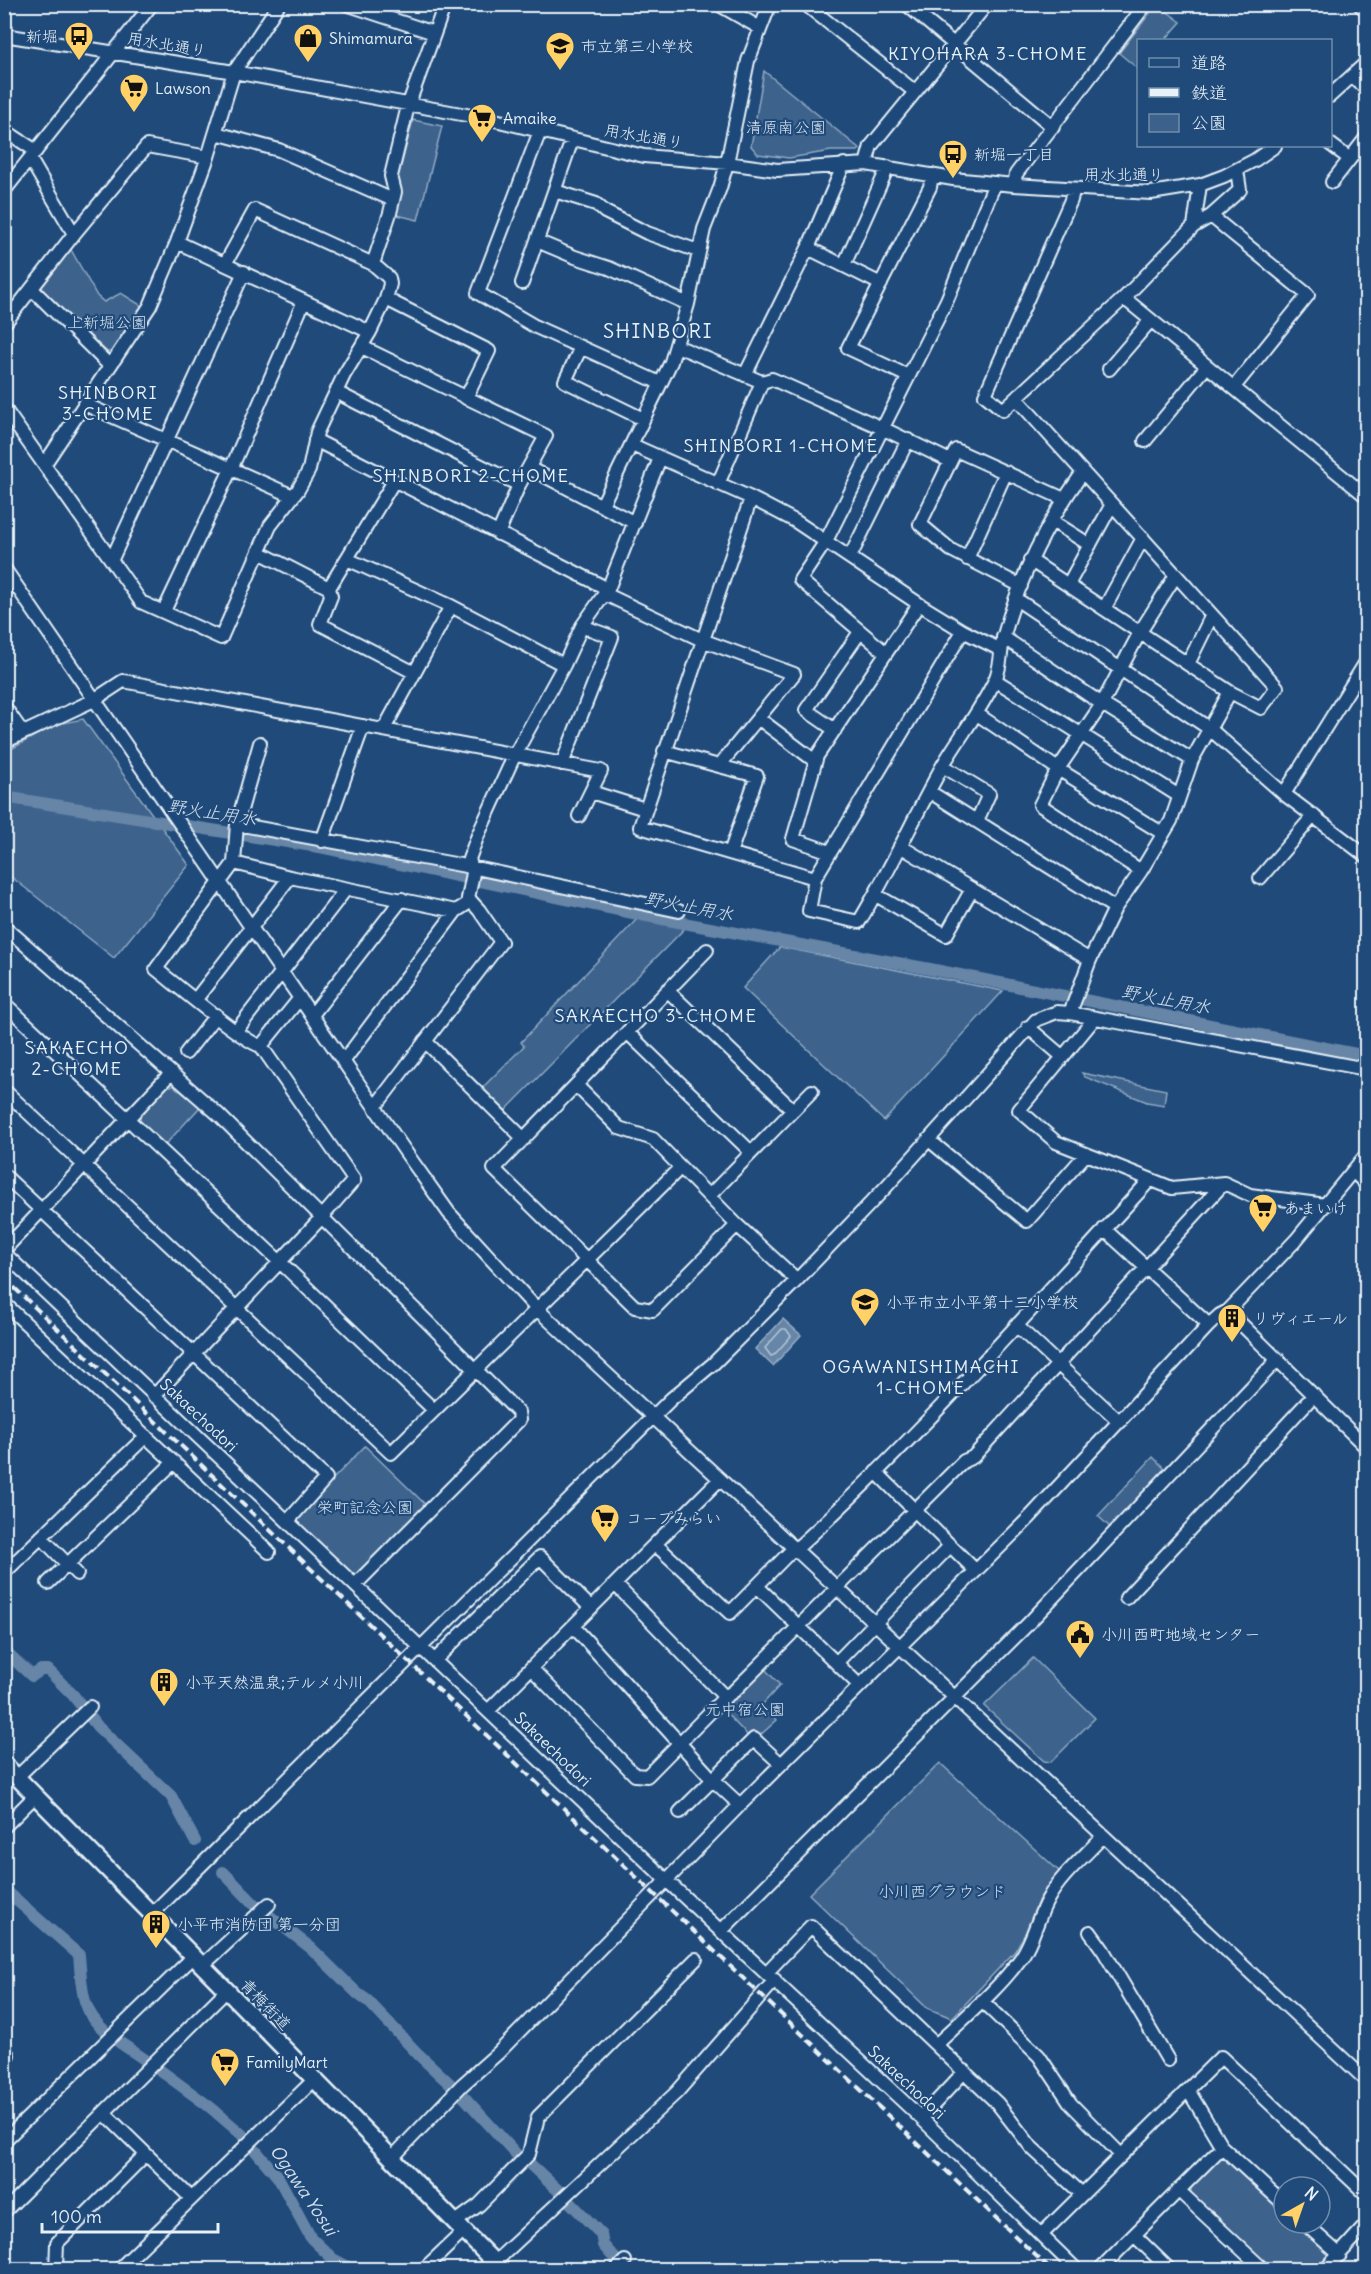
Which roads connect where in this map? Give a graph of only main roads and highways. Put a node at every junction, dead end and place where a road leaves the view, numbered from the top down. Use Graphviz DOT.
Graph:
graph roads {
  1 [pos="4,1764"];
  2 [pos="499,2266"];
  1 -- 2 [label="main road, 青梅街道"];
}
